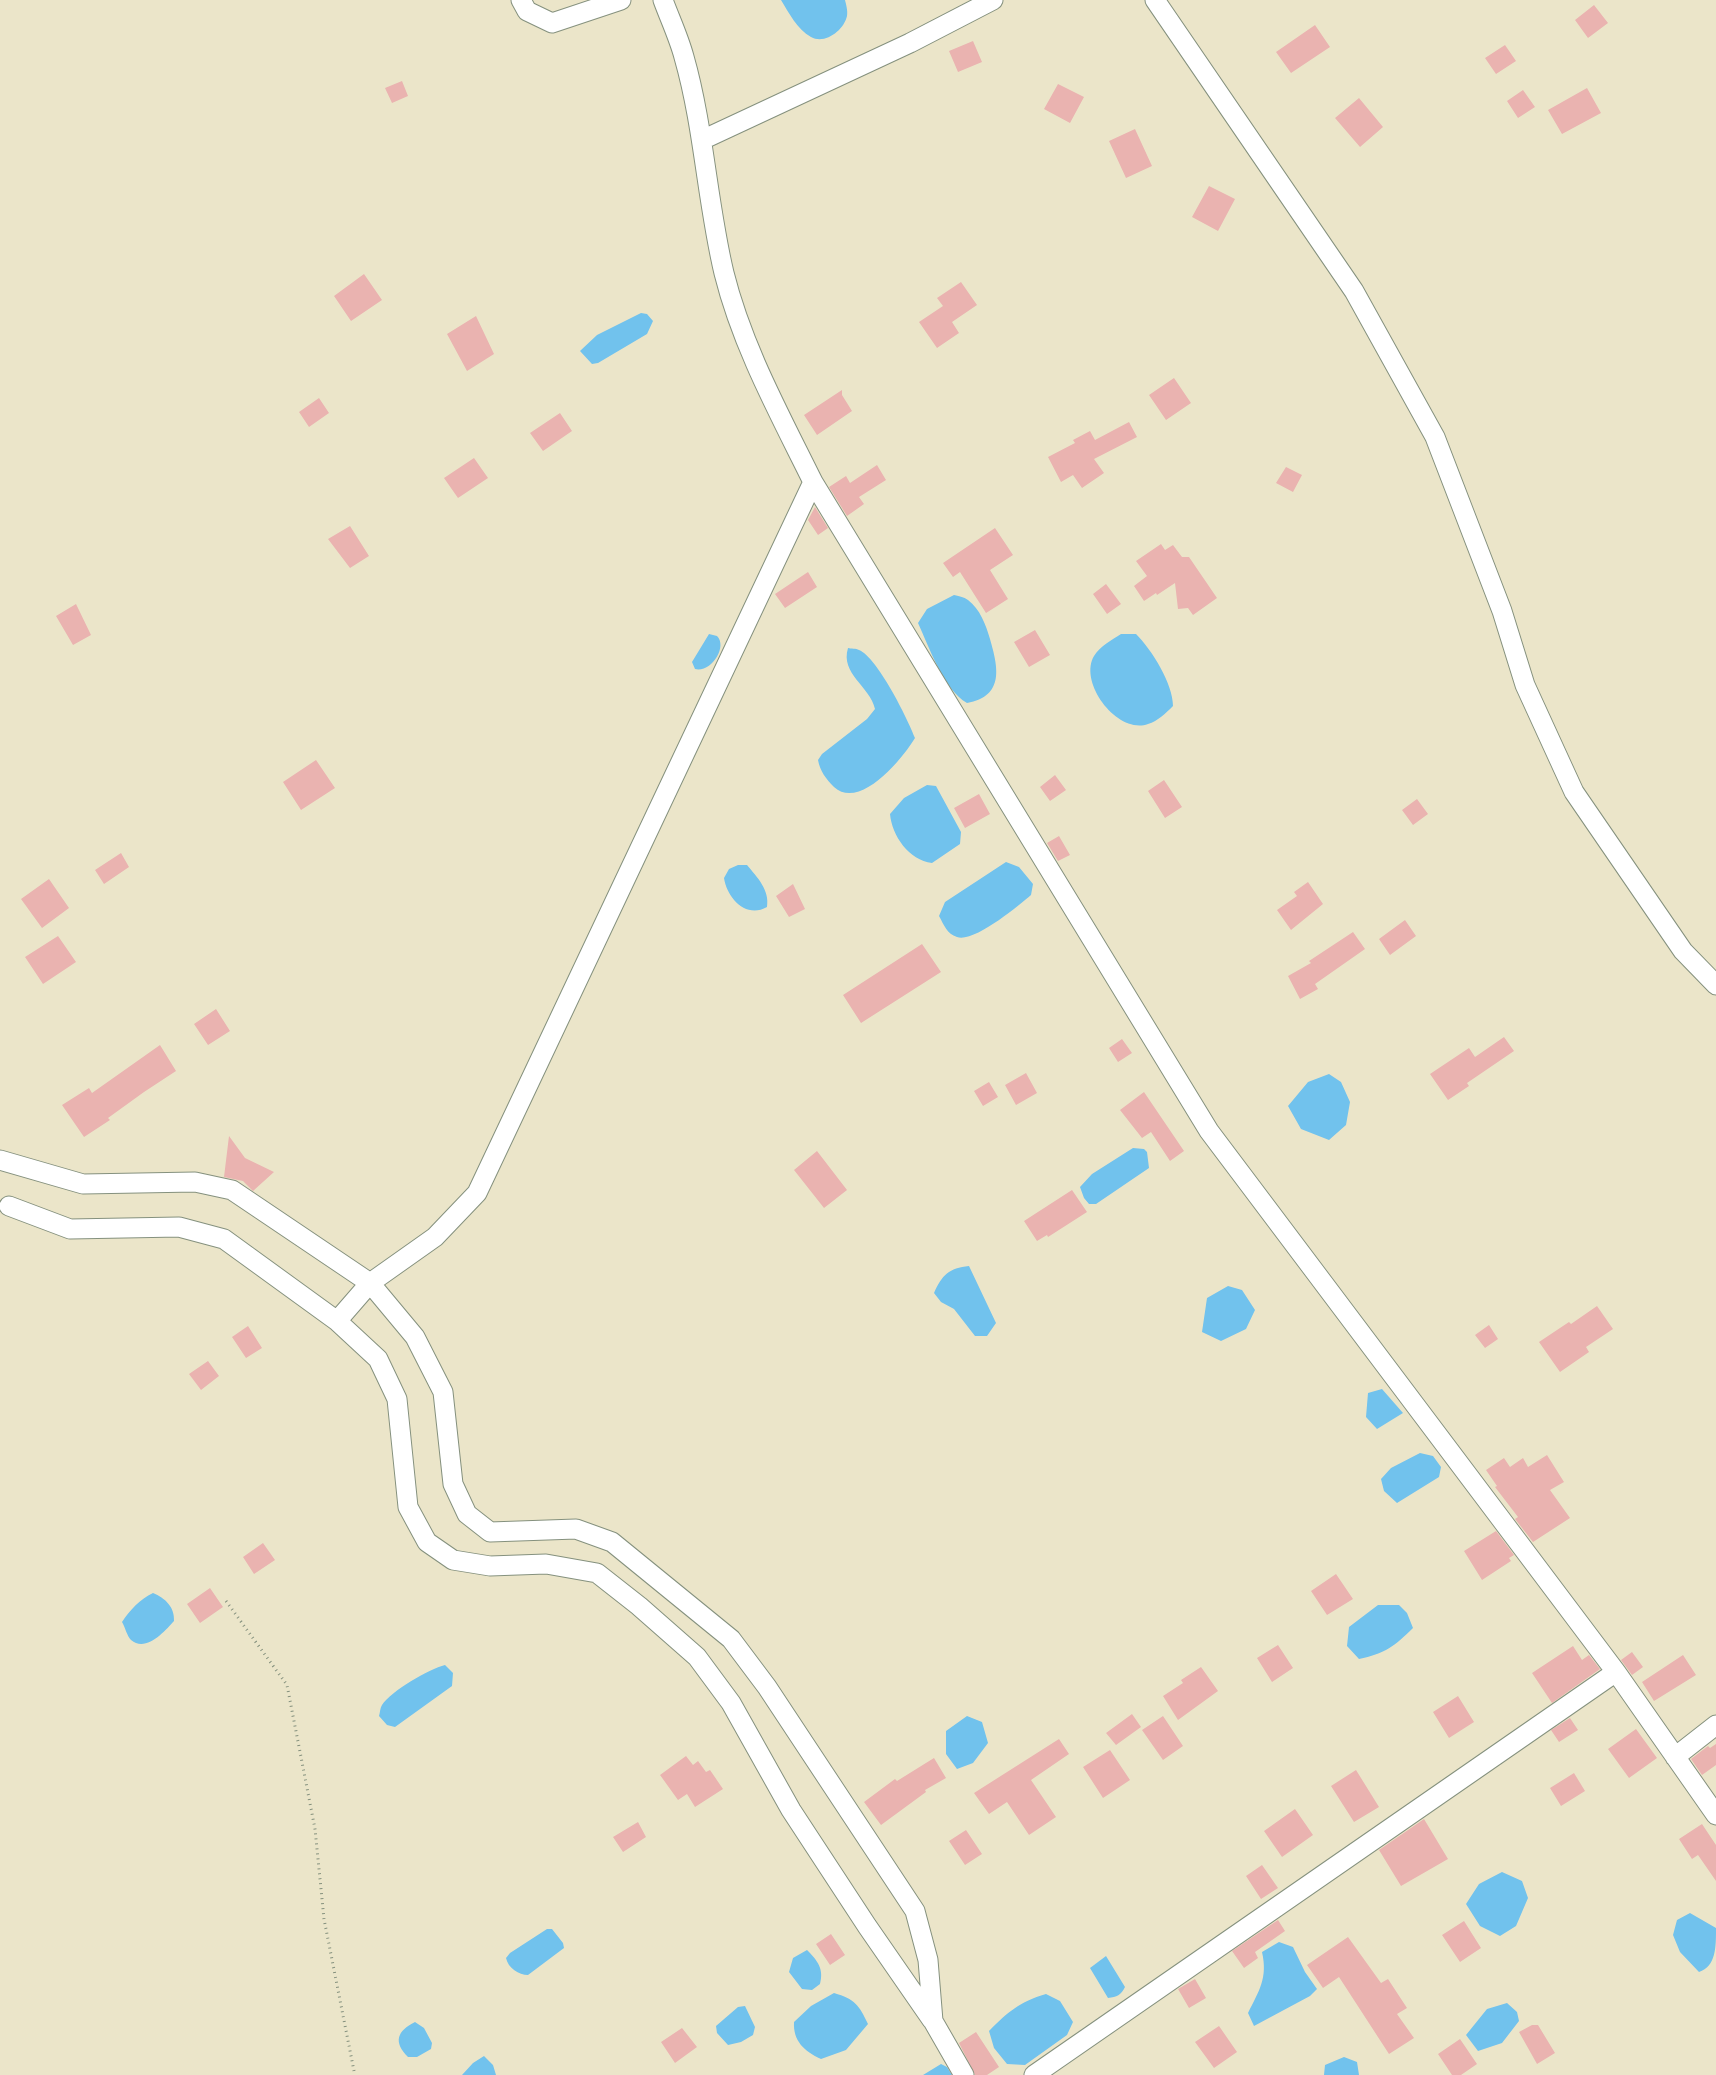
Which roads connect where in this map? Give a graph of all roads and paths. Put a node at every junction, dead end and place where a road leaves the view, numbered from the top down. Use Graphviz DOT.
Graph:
graph roads {
  1 [pos="521,0"];
  2 [pos="621,0"];
  3 [pos="664,0"];
  4 [pos="993,0"];
  5 [pos="1156,0"];
  6 [pos="702,140"];
  7 [pos="813,482"];
  8 [pos="1716,985"];
  9 [pos="0,1160"];
  10 [pos="9,1206"];
  11 [pos="370,1283"];
  12 [pos="336,1321"];
  13 [pos="226,1601"];
  14 [pos="1616,1672"];
  15 [pos="1716,1725"];
  16 [pos="1675,1758"];
  17 [pos="1716,1815"];
  18 [pos="933,2021"];
  19 [pos="354,2071"];
  20 [pos="964,2075"];
  21 [pos="1034,2075"];
  1 -- 2 [label="street"];
  3 -- 6 [label="street"];
  4 -- 6 [label="street"];
  5 -- 8 [label="street"];
  6 -- 7 [label="street"];
  7 -- 11 [label="street"];
  7 -- 14 [label="street"];
  9 -- 11 [label="street"];
  10 -- 12 [label="street"];
  11 -- 12 [label="street"];
  11 -- 18 [label="street"];
  12 -- 18 [label="street"];
  13 -- 19 [label="path"];
  14 -- 16 [label="street"];
  14 -- 21 [label="street"];
  15 -- 16 [label="street"];
  16 -- 17 [label="street"];
  18 -- 20 [label="street"];
}
